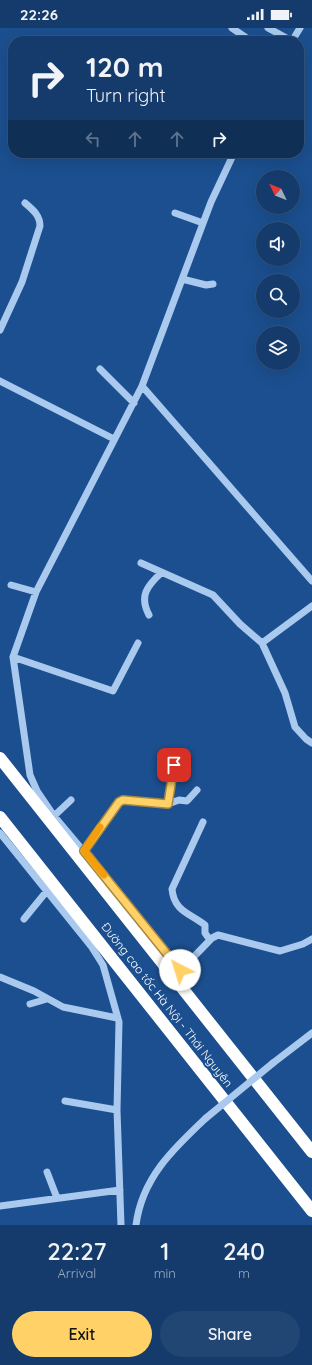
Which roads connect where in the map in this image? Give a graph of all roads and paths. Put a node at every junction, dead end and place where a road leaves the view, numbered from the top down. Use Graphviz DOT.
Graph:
graph roads {
  1 [pos="232,28"];
  2 [pos="268,28"];
  3 [pos="244,36"];
  4 [pos="283,36"];
  5 [pos="232,158"];
  6 [pos="25,203"];
  7 [pos="175,213"];
  8 [pos="203,223"];
  9 [pos="182,279"];
  10 [pos="213,284"];
  11 [pos="4,313"];
  12 [pos="0,330"];
  13 [pos="100,369"];
  14 [pos="0,381"];
  15 [pos="142,386"];
  16 [pos="134,403"];
  17 [pos="114,439"];
  18 [pos="141,563"];
  19 [pos="161,573"];
  20 [pos="312,581"];
  21 [pos="11,585"];
  22 [pos="36,592"];
  23 [pos="312,606"];
  24 [pos="149,615"];
  25 [pos="138,643"];
  26 [pos="262,643"];
  27 [pos="13,657"];
  28 [pos="312,743"];
  29 [pos="0,758"];
  30 [pos="174,765"];
  31 [pos="197,790"];
  32 [pos="71,800"];
  33 [pos="168,804"];
  34 [pos="54,816"];
  35 [pos="0,817"];
  36 [pos="203,822"];
  37 [pos="0,833"];
  38 [pos="84,851"];
  39 [pos="46,892"];
  40 [pos="24,919"];
  41 [pos="312,939"];
  42 [pos="210,940"];
  43 [pos="0,977"];
  44 [pos="47,999"];
  45 [pos="30,1004"];
  46 [pos="117,1018"];
  47 [pos="312,1033"];
  48 [pos="65,1101"];
  49 [pos="117,1110"];
  50 [pos="312,1152"];
  51 [pos="47,1172"];
  52 [pos="120,1190"];
  53 [pos="57,1198"];
  54 [pos="0,1206"];
  55 [pos="312,1211"];
  56 [pos="121,1225"];
  57 [pos="136,1225"];
  1 -- 3 [label="street"];
  2 -- 4 [label="street"];
  5 -- 8 [label="street"];
  6 -- 11 [label="street"];
  7 -- 8 [label="street"];
  8 -- 9 [label="street"];
  9 -- 10 [label="street"];
  9 -- 15 [label="street"];
  11 -- 12 [label="street"];
  13 -- 16 [label="street"];
  14 -- 17 [label="street"];
  15 -- 16 [label="street"];
  15 -- 20 [label="street"];
  16 -- 17 [label="street"];
  17 -- 22 [label="street"];
  18 -- 19 [label="street"];
  19 -- 24 [label="street"];
  19 -- 26 [label="street"];
  21 -- 22 [label="street"];
  22 -- 27 [label="street"];
  23 -- 26 [label="street"];
  25 -- 27 [label="street"];
  26 -- 28 [label="street"];
  27 -- 34 [label="street"];
  29 -- 50 [label="highway, Đường cao tốc Hà Nội - Thái Nguyên"];
  30 -- 33 [label="street"];
  31 -- 33 [label="street"];
  32 -- 34 [label="street"];
  33 -- 38 [label="street"];
  34 -- 38 [label="street"];
  35 -- 55 [label="highway, Đường cao tốc Hà Nội - Thái Nguyên"];
  36 -- 42 [label="street"];
  37 -- 39 [label="street"];
  38 -- 42 [label="street"];
  39 -- 40 [label="street"];
  39 -- 46 [label="street"];
  41 -- 42 [label="street"];
  43 -- 44 [label="street"];
  44 -- 45 [label="street"];
  44 -- 46 [label="street"];
  46 -- 49 [label="street"];
  47 -- 57 [label="street, bridge"];
  48 -- 49 [label="street"];
  49 -- 52 [label="street"];
  51 -- 53 [label="street"];
  52 -- 53 [label="street"];
  52 -- 56 [label="street"];
  53 -- 54 [label="street"];
}
